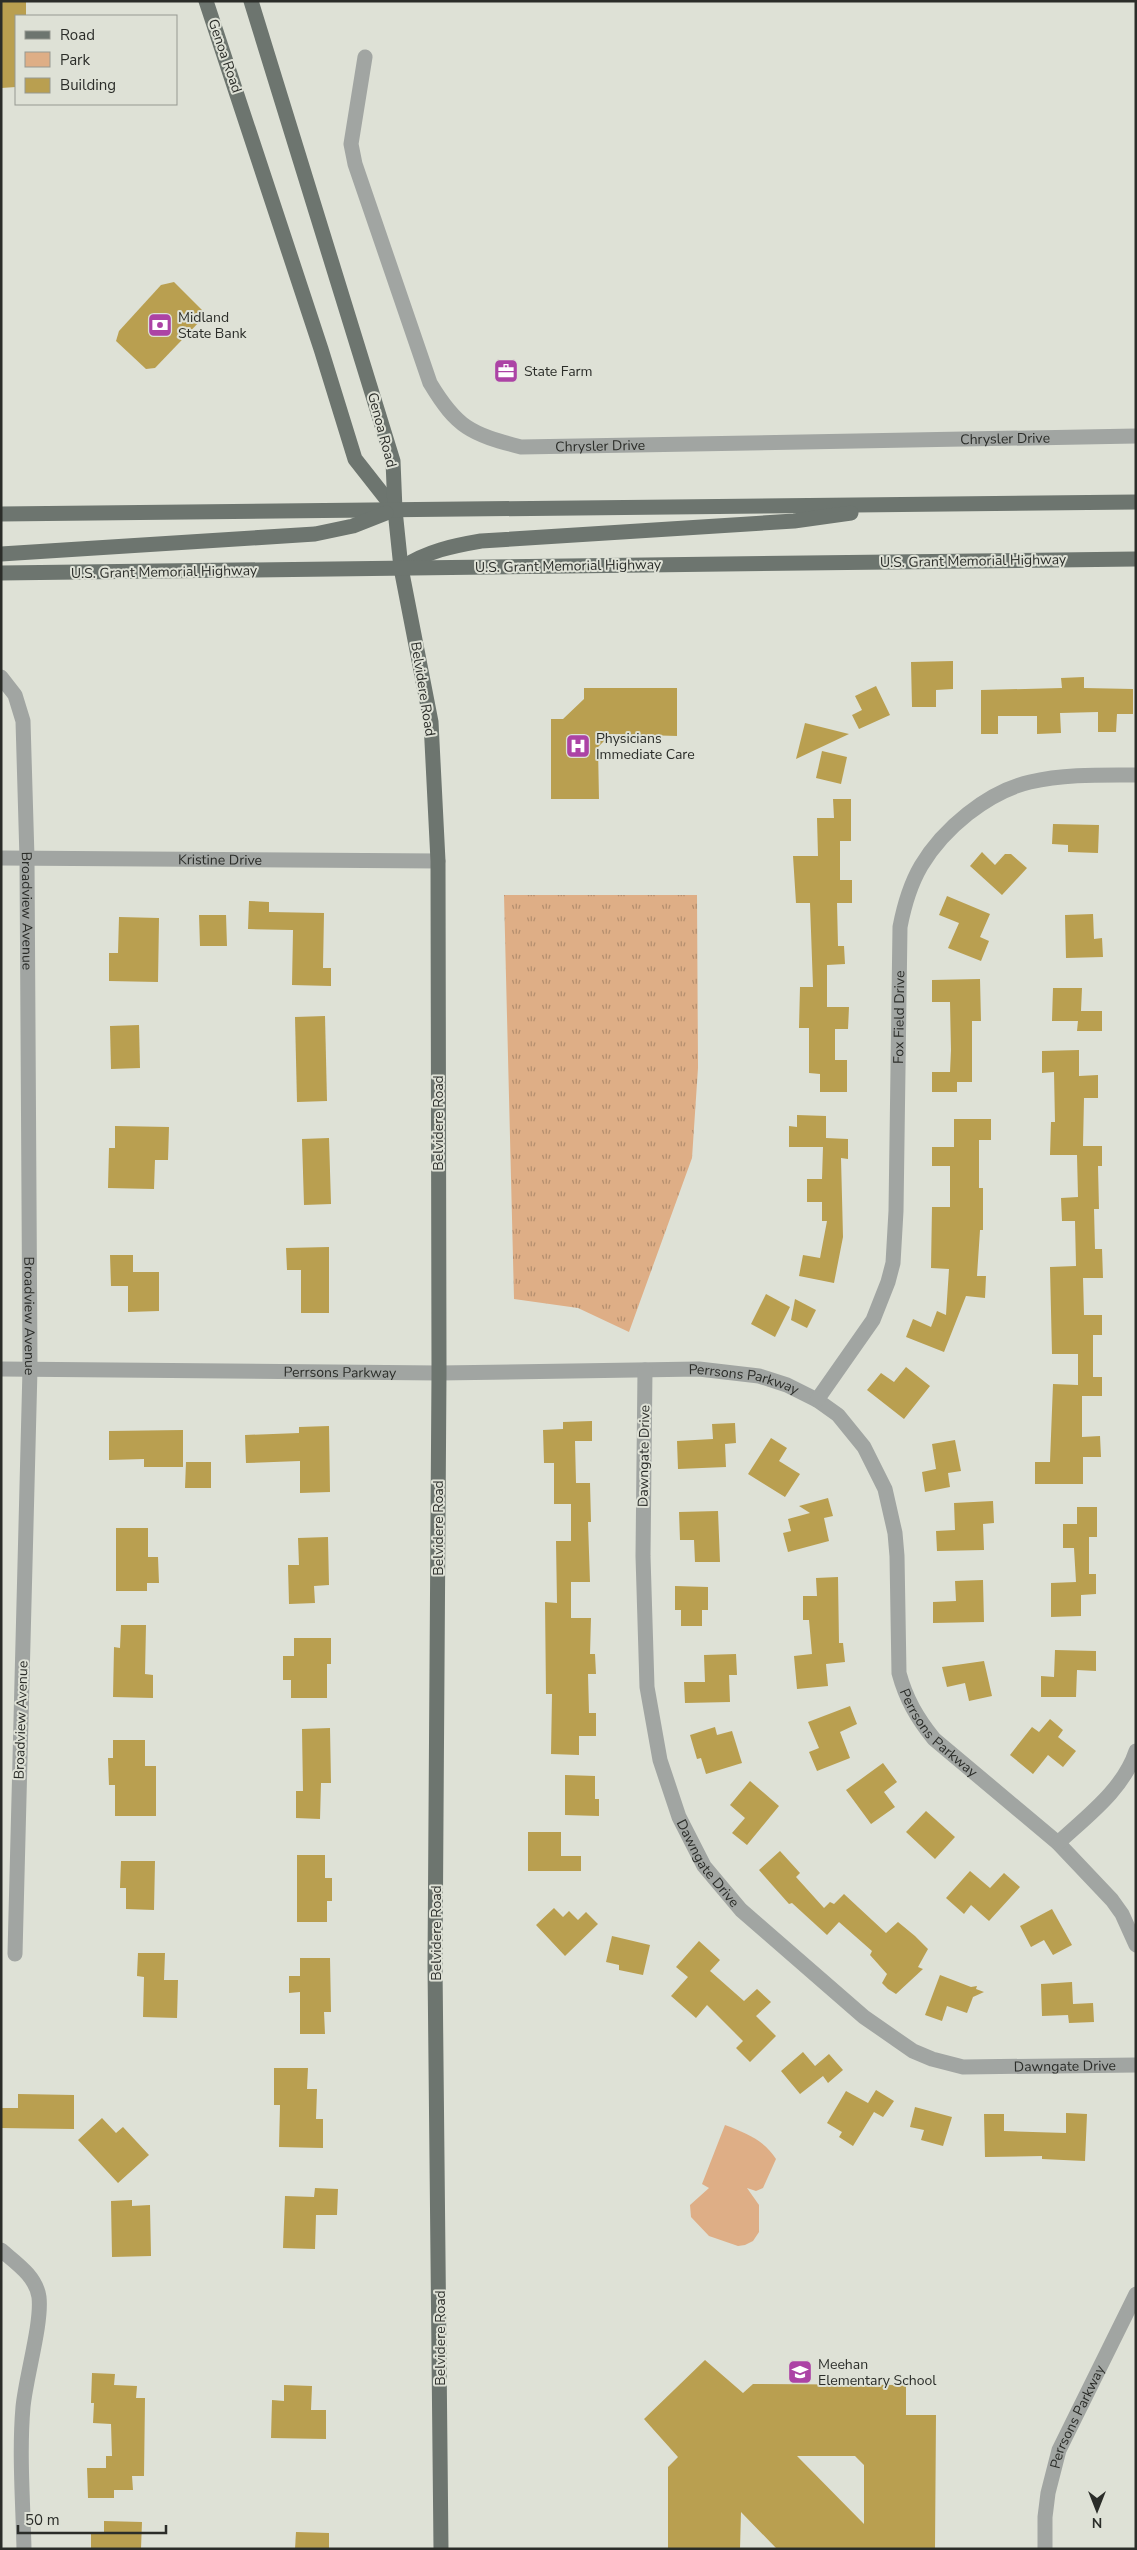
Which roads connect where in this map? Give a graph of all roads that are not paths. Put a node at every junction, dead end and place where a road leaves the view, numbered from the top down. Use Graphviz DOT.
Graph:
graph roads {
  1 [pos="206,1"];
  2 [pos="250,1"];
  3 [pos="365,57"];
  4 [pos="1136,436"];
  5 [pos="1136,502"];
  6 [pos="901,505"];
  7 [pos="395,510"];
  8 [pos="1,514"];
  9 [pos="1,554"];
  10 [pos="1136,559"];
  11 [pos="401,568"];
  12 [pos="1,573"];
  13 [pos="3,679"];
  14 [pos="1136,775"];
  15 [pos="1,858"];
  16 [pos="27,858"];
  17 [pos="438,861"];
  18 [pos="1,1369"];
  19 [pos="30,1369"];
  20 [pos="645,1370"];
  21 [pos="439,1373"];
  22 [pos="818,1400"];
  23 [pos="1136,1751"];
  24 [pos="1058,1843"];
  25 [pos="1136,1945"];
  26 [pos="15,1954"];
  27 [pos="1136,2065"];
  28 [pos="1,2250"];
  29 [pos="1136,2294"];
  30 [pos="24,2549"];
  31 [pos="441,2549"];
  32 [pos="1046,2549"];
  1 -- 7 [label="main road, Genoa Road"];
  2 -- 7 [label="main road, Genoa Road"];
  3 -- 4 [label="street, Chrysler Drive"];
  5 -- 6 [label="main road"];
  6 -- 7 [label="main road"];
  6 -- 11 [label="main road"];
  7 -- 8 [label="main road"];
  7 -- 9 [label="main road"];
  7 -- 11 [label="main road, Belvidere Road"];
  10 -- 11 [label="main road, U.S. Grant Memorial Highway"];
  11 -- 12 [label="main road, U.S. Grant Memorial Highway"];
  11 -- 17 [label="main road, Belvidere Road"];
  13 -- 16 [label="street, Broadview Avenue"];
  14 -- 22 [label="street, Fox Field Drive"];
  15 -- 16 [label="street, Kristine Drive"];
  16 -- 17 [label="street, Kristine Drive"];
  16 -- 19 [label="street, Broadview Avenue"];
  17 -- 21 [label="main road, Belvidere Road"];
  18 -- 19 [label="street, Perrsons Parkway"];
  19 -- 21 [label="street, Perrsons Parkway"];
  19 -- 26 [label="street, Broadview Avenue"];
  20 -- 21 [label="street, Perrsons Parkway"];
  20 -- 22 [label="street, Perrsons Parkway"];
  20 -- 27 [label="street, Dawngate Drive"];
  21 -- 31 [label="main road, Belvidere Road"];
  22 -- 24 [label="street, Perrsons Parkway"];
  23 -- 24 [label="street"];
  24 -- 25 [label="street, Perrsons Parkway"];
  28 -- 30 [label="street"];
  29 -- 32 [label="street, Perrsons Parkway"];
}
